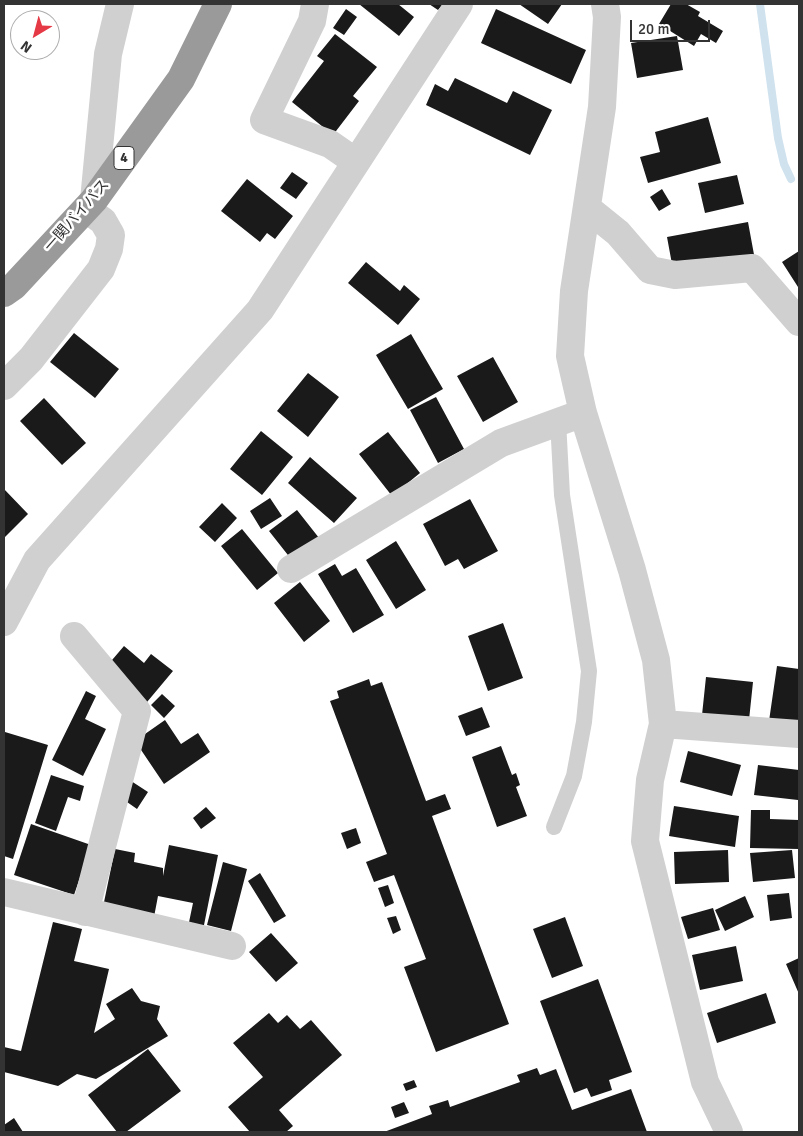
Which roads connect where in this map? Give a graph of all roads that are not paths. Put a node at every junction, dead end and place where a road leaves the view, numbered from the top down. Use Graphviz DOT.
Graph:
graph roads {
  1 [pos="120,4"];
  2 [pos="218,4"];
  3 [pos="316,4"];
  4 [pos="460,4"];
  5 [pos="606,4"];
  6 [pos="356,162"];
  7 [pos="90,204"];
  8 [pos="587,208"];
  9 [pos="4,293"];
  10 [pos="799,322"];
  11 [pos="4,386"];
  12 [pos="570,417"];
  13 [pos="292,569"];
  14 [pos="4,622"];
  15 [pos="74,636"];
  16 [pos="663,724"];
  17 [pos="799,734"];
  18 [pos="554,827"];
  19 [pos="4,892"];
  20 [pos="85,912"];
  21 [pos="232,946"];
  22 [pos="730,1132"];
  1 -- 7 [label="street"];
  2 -- 7 [label="highway, 一関バイパス / 4"];
  3 -- 6 [label="street"];
  4 -- 6 [label="street"];
  5 -- 8 [label="street"];
  6 -- 14 [label="street"];
  7 -- 9 [label="highway, 一関バイパス / 4"];
  7 -- 11 [label="street"];
  8 -- 10 [label="street"];
  8 -- 12 [label="street"];
  12 -- 13 [label="street"];
  12 -- 16 [label="street"];
  12 -- 18 [label="lane"];
  15 -- 20 [label="street"];
  16 -- 17 [label="street"];
  16 -- 22 [label="street"];
  19 -- 20 [label="street"];
  20 -- 21 [label="street"];
}
